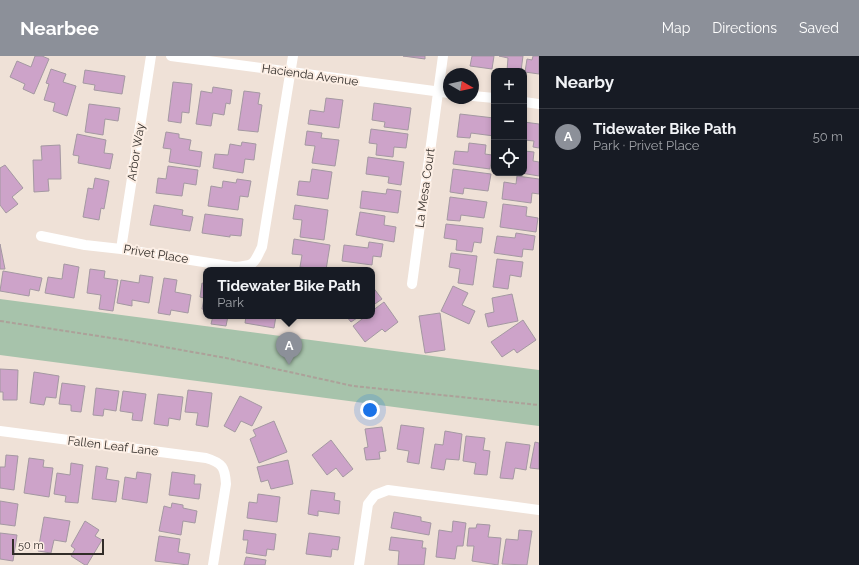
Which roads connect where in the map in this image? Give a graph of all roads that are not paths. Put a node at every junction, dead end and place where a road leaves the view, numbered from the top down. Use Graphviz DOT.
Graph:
graph roads {
  1 [pos="151,56"];
  2 [pos="170,56"];
  3 [pos="293,56"];
  4 [pos="444,56"];
  5 [pos="291,72"];
  6 [pos="438,92"];
  7 [pos="443,92"];
  8 [pos="479,97"];
  9 [pos="491,98"];
  10 [pos="527,102"];
  11 [pos="539,104"];
  12 [pos="41,236"];
  13 [pos="121,249"];
  14 [pos="412,284"];
  15 [pos="0,431"];
  16 [pos="539,510"];
  17 [pos="213,565"];
  18 [pos="359,565"];
  1 -- 13 [label="street, Arbor Way"];
  2 -- 5 [label="street, Hacienda Avenue"];
  3 -- 5 [label="street"];
  4 -- 6 [label="street, La Mesa Court"];
  5 -- 6 [label="street, Hacienda Avenue"];
  5 -- 13 [label="street, Privet Place"];
  6 -- 7 [label="street, Hacienda Avenue"];
  6 -- 14 [label="street, La Mesa Court"];
  8 -- 9 [label="street"];
  10 -- 11 [label="street"];
  12 -- 13 [label="street, Privet Place"];
  15 -- 17 [label="street, Fallen Leaf Lane"];
  16 -- 18 [label="street"];
}
